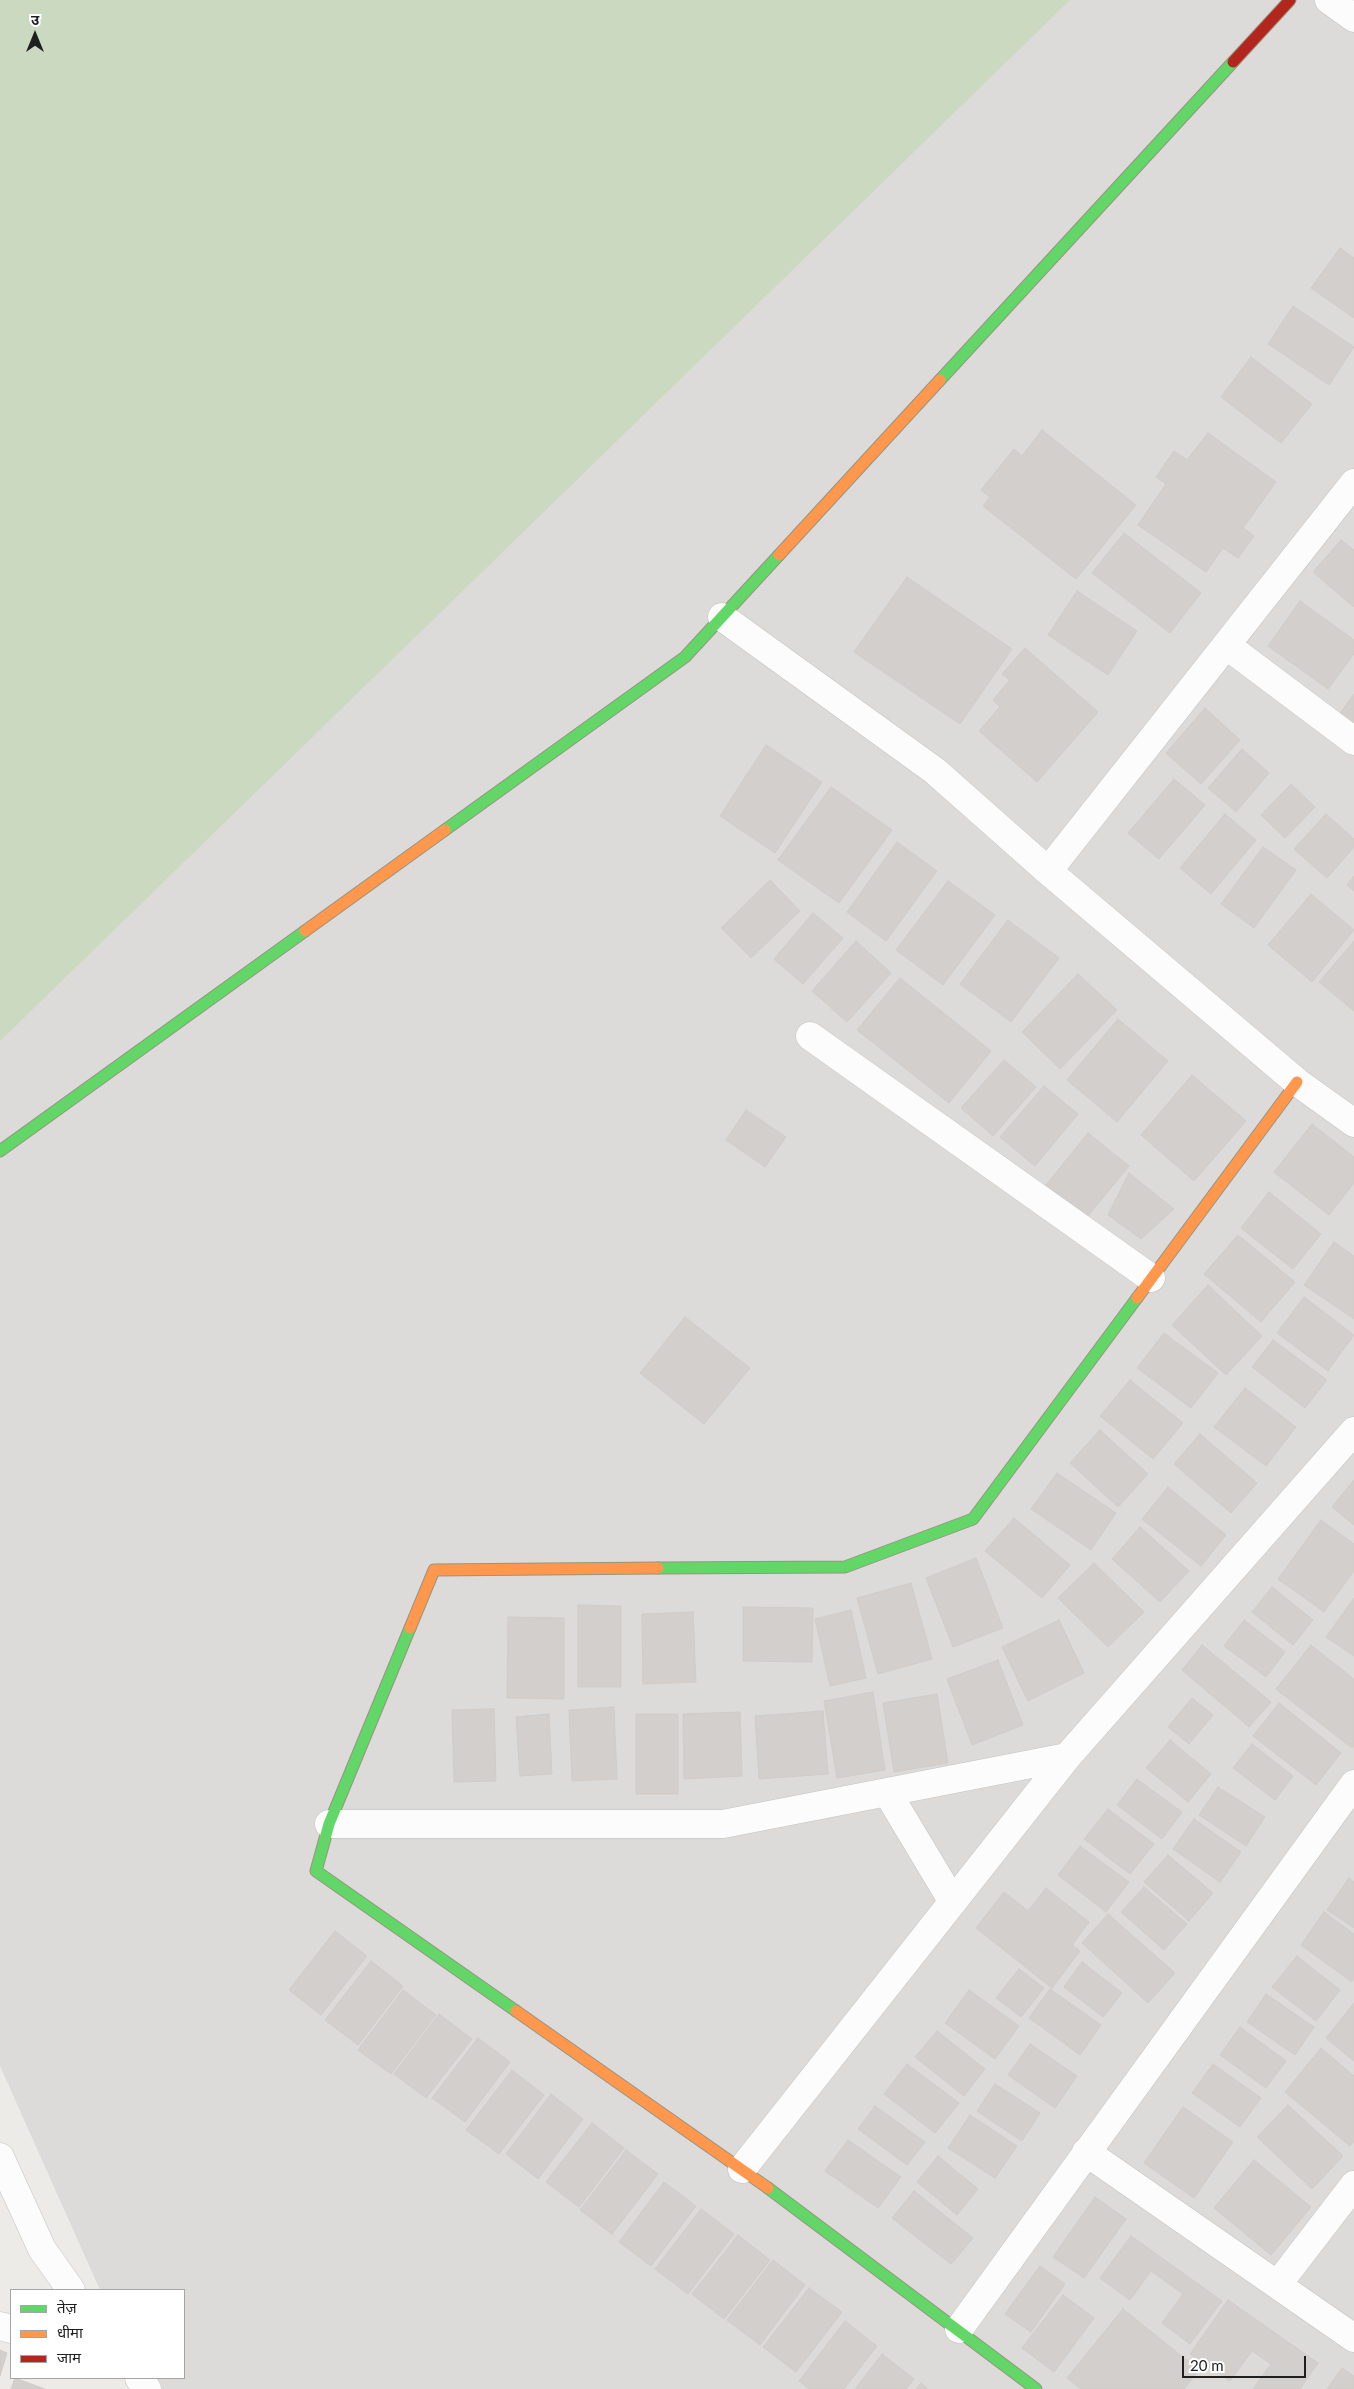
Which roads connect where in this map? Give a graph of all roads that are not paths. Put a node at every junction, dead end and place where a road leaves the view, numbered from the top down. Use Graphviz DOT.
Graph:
graph roads {
  1 [pos="1290,0"];
  2 [pos="1329,0"];
  3 [pos="1354,18"];
  4 [pos="1354,483"];
  5 [pos="722,617"];
  6 [pos="1226,645"];
  7 [pos="1354,740"];
  8 [pos="1048,871"];
  9 [pos="810,1036"];
  10 [pos="1297,1082"];
  11 [pos="1354,1123"];
  12 [pos="0,1151"];
  13 [pos="1151,1278"];
  14 [pos="1351,1441"];
  15 [pos="1067,1757"];
  16 [pos="1354,1784"];
  17 [pos="887,1792"];
  18 [pos="330,1824"];
  19 [pos="953,1902"];
  20 [pos="1086,2152"];
  21 [pos="0,2158"];
  22 [pos="742,2169"];
  23 [pos="1354,2185"];
  24 [pos="1278,2284"];
  25 [pos="70,2289"];
  26 [pos="959,2329"];
  27 [pos="1354,2338"];
  28 [pos="1036,2389"];
  1 -- 5 [label="street"];
  2 -- 3 [label="street"];
  4 -- 6 [label="street"];
  5 -- 8 [label="street"];
  5 -- 12 [label="street"];
  6 -- 7 [label="street"];
  6 -- 8 [label="street"];
  8 -- 10 [label="street"];
  9 -- 13 [label="street"];
  10 -- 11 [label="street"];
  10 -- 13 [label="street"];
  13 -- 18 [label="street"];
  14 -- 15 [label="street"];
  15 -- 17 [label="street"];
  15 -- 19 [label="street"];
  16 -- 20 [label="street"];
  17 -- 18 [label="street"];
  17 -- 19 [label="street"];
  18 -- 22 [label="street"];
  19 -- 22 [label="street"];
  20 -- 24 [label="street"];
  20 -- 26 [label="street"];
  21 -- 25 [label="street"];
  22 -- 26 [label="street"];
  23 -- 24 [label="street"];
  24 -- 27 [label="street"];
  26 -- 28 [label="street"];
}
